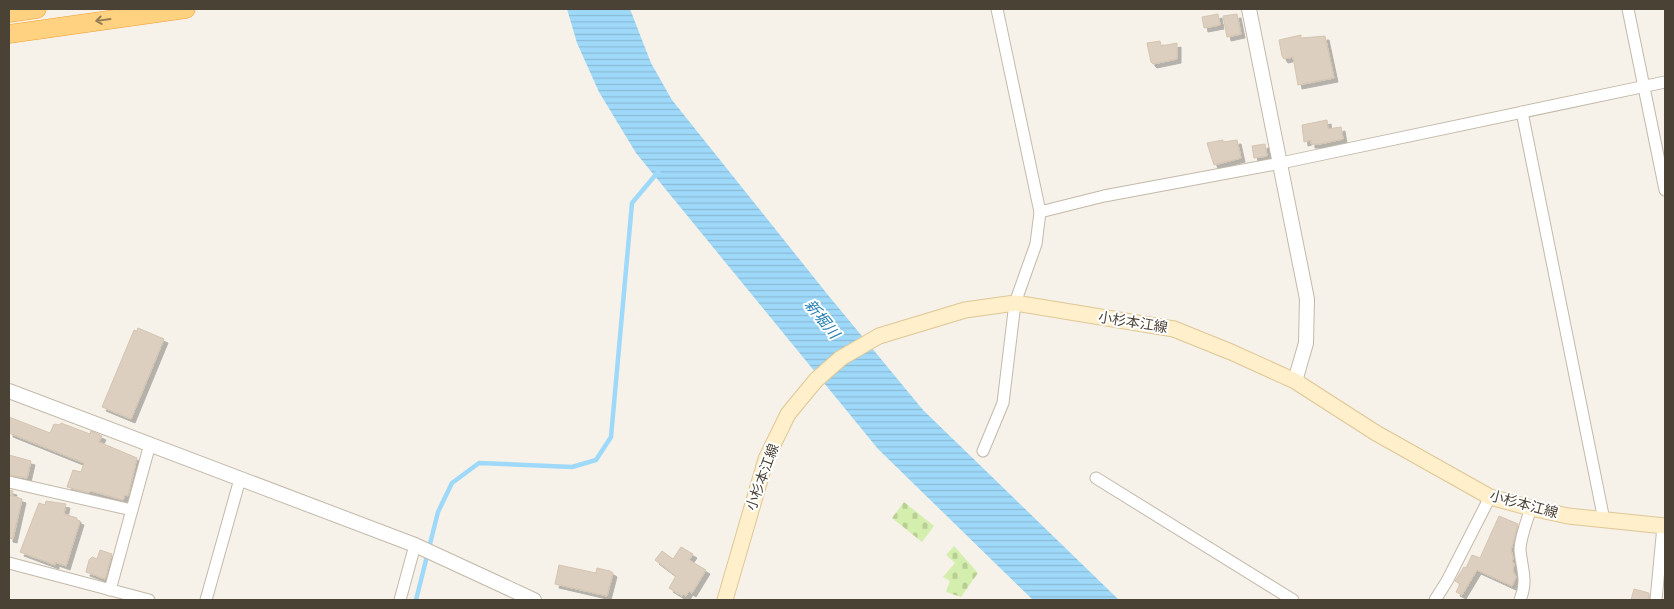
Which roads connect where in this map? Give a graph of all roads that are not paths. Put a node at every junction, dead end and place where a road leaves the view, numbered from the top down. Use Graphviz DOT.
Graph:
graph roads {
  1 [pos="37,9"];
  2 [pos="186,9"];
  3 [pos="998,9"];
  4 [pos="1249,9"];
  5 [pos="1628,9"];
  6 [pos="9,13"];
  7 [pos="9,34"];
  8 [pos="1665,82"];
  9 [pos="1644,87"];
  10 [pos="1522,112"];
  11 [pos="1281,163"];
  12 [pos="1665,190"];
  13 [pos="1040,212"];
  14 [pos="1015,303"];
  15 [pos="1295,381"];
  16 [pos="9,391"];
  17 [pos="150,444"];
  18 [pos="982,451"];
  19 [pos="240,478"];
  20 [pos="1096,478"];
  21 [pos="9,482"];
  22 [pos="1490,497"];
  23 [pos="1531,508"];
  24 [pos="132,510"];
  25 [pos="1604,520"];
  26 [pos="1664,526"];
  27 [pos="415,545"];
  28 [pos="9,563"];
  29 [pos="110,590"];
  30 [pos="149,600"];
  31 [pos="206,600"];
  32 [pos="400,600"];
  33 [pos="534,600"];
  34 [pos="725,600"];
  35 [pos="1293,600"];
  36 [pos="1435,600"];
  37 [pos="1520,600"];
  38 [pos="1656,600"];
  1 -- 6 [label="highway"];
  2 -- 7 [label="highway, one-way"];
  3 -- 13 [label="street"];
  4 -- 11 [label="street"];
  5 -- 9 [label="street"];
  8 -- 9 [label="street"];
  9 -- 10 [label="street"];
  9 -- 12 [label="street"];
  10 -- 11 [label="street"];
  10 -- 25 [label="street"];
  11 -- 13 [label="street"];
  11 -- 15 [label="street"];
  13 -- 14 [label="street"];
  14 -- 15 [label="main road, 小杉本江線"];
  14 -- 18 [label="street"];
  14 -- 34 [label="main road, 小杉本江線"];
  15 -- 22 [label="main road, 小杉本江線"];
  16 -- 17 [label="street"];
  17 -- 19 [label="street"];
  17 -- 24 [label="street"];
  19 -- 27 [label="street"];
  19 -- 31 [label="street"];
  20 -- 35 [label="street"];
  21 -- 24 [label="street"];
  22 -- 23 [label="main road, 小杉本江線"];
  22 -- 36 [label="street"];
  23 -- 25 [label="main road, 小杉本江線"];
  23 -- 37 [label="street"];
  24 -- 29 [label="street"];
  25 -- 26 [label="main road, 小杉本江線"];
  26 -- 38 [label="street"];
  27 -- 32 [label="street"];
  27 -- 33 [label="street"];
  28 -- 29 [label="street"];
  29 -- 30 [label="street"];
}
